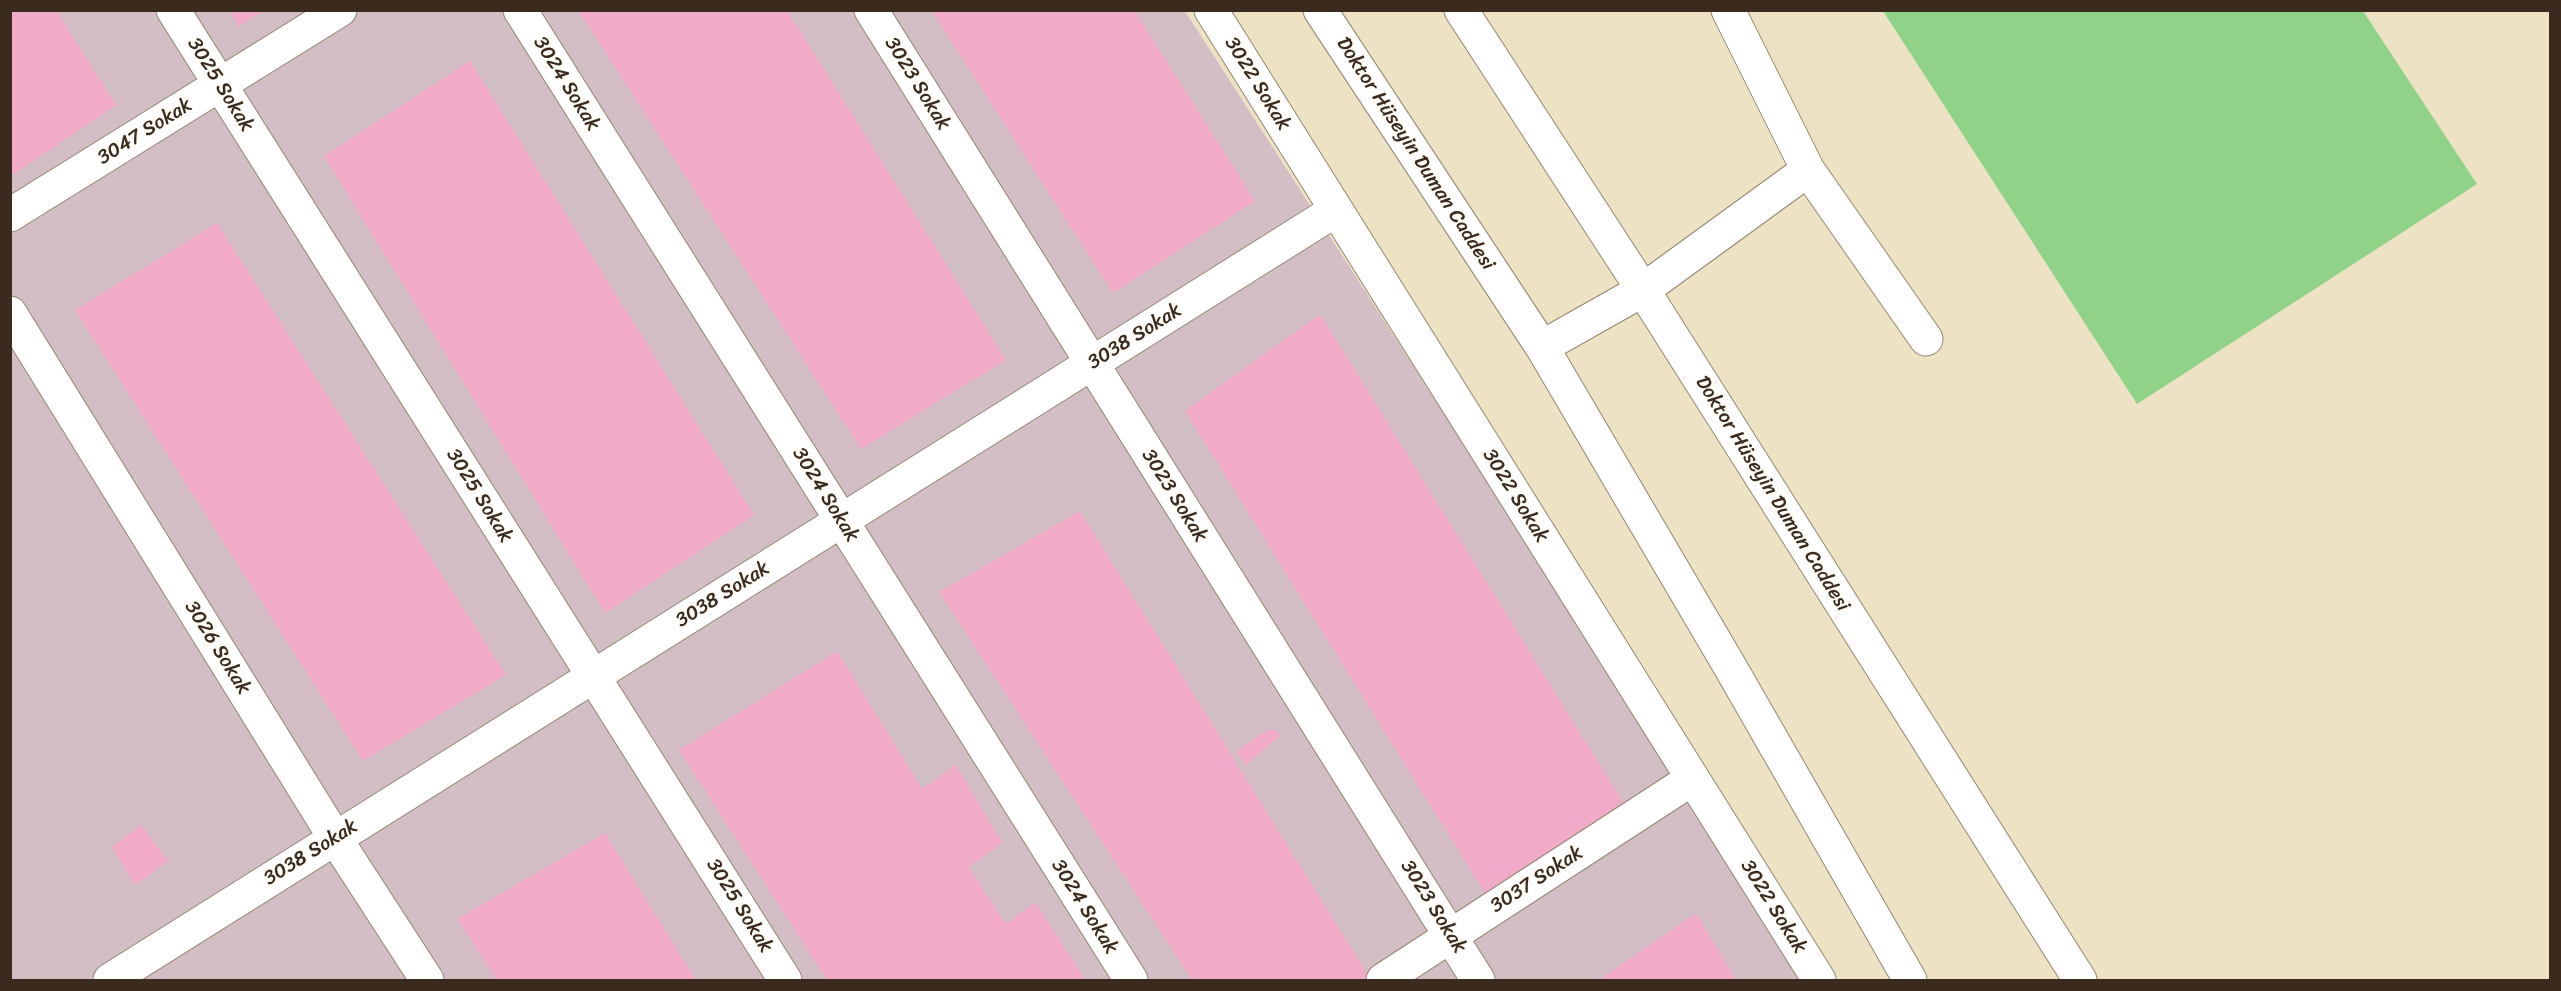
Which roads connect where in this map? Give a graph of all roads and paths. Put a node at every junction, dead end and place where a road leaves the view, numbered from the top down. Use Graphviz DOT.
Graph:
graph roads {
  1 [pos="173,10"];
  2 [pos="340,10"];
  3 [pos="520,10"];
  4 [pos="871,10"];
  5 [pos="1211,10"];
  6 [pos="1320,10"];
  7 [pos="1461,10"];
  8 [pos="1728,10"];
  9 [pos="220,85"];
  10 [pos="1808,170"];
  11 [pos="1336,210"];
  12 [pos="10,215"];
  13 [pos="1643,290"];
  14 [pos="10,314"];
  15 [pos="1926,339"];
  16 [pos="1542,348"];
  17 [pos="1092,364"];
  18 [pos="841,521"];
  19 [pos="593,676"];
  20 [pos="1692,779"];
  21 [pos="335,838"];
  22 [pos="1451,936"];
  23 [pos="110,981"];
  24 [pos="427,981"];
  25 [pos="785,981"];
  26 [pos="1131,981"];
  27 [pos="1383,981"];
  28 [pos="1479,981"];
  29 [pos="1819,981"];
  30 [pos="1910,981"];
  31 [pos="2080,981"];
  1 -- 9 [label="main road, 3025 Sokak"];
  2 -- 9 [label="main road, 3047 Sokak"];
  3 -- 18 [label="main road, 3024 Sokak"];
  4 -- 17 [label="main road, 3023 Sokak"];
  5 -- 11 [label="main road, 3022 Sokak"];
  6 -- 16 [label="main road, Doktor Hüseyin Duman Caddesi"];
  7 -- 13 [label="main road, Doktor Hüseyin Duman Caddesi"];
  8 -- 10 [label="main road"];
  9 -- 12 [label="main road, 3047 Sokak"];
  9 -- 19 [label="main road, 3025 Sokak"];
  10 -- 13 [label="main road"];
  10 -- 15 [label="main road"];
  11 -- 17 [label="main road, 3038 Sokak"];
  11 -- 20 [label="main road, 3022 Sokak"];
  13 -- 16 [label="main road"];
  13 -- 31 [label="main road, Doktor Hüseyin Duman Caddesi"];
  14 -- 21 [label="main road, 3026 Sokak"];
  16 -- 30 [label="main road, Doktor Hüseyin Duman Caddesi"];
  17 -- 18 [label="main road, 3038 Sokak"];
  17 -- 22 [label="main road, 3023 Sokak"];
  18 -- 19 [label="main road, 3038 Sokak"];
  18 -- 26 [label="main road, 3024 Sokak"];
  19 -- 21 [label="main road, 3038 Sokak"];
  19 -- 25 [label="main road, 3025 Sokak"];
  20 -- 22 [label="main road, 3037 Sokak"];
  20 -- 29 [label="main road, 3022 Sokak"];
  21 -- 23 [label="main road, 3038 Sokak"];
  21 -- 24 [label="main road, 3026 Sokak"];
  22 -- 27 [label="main road, 3037 Sokak"];
  22 -- 28 [label="main road, 3023 Sokak"];
}
